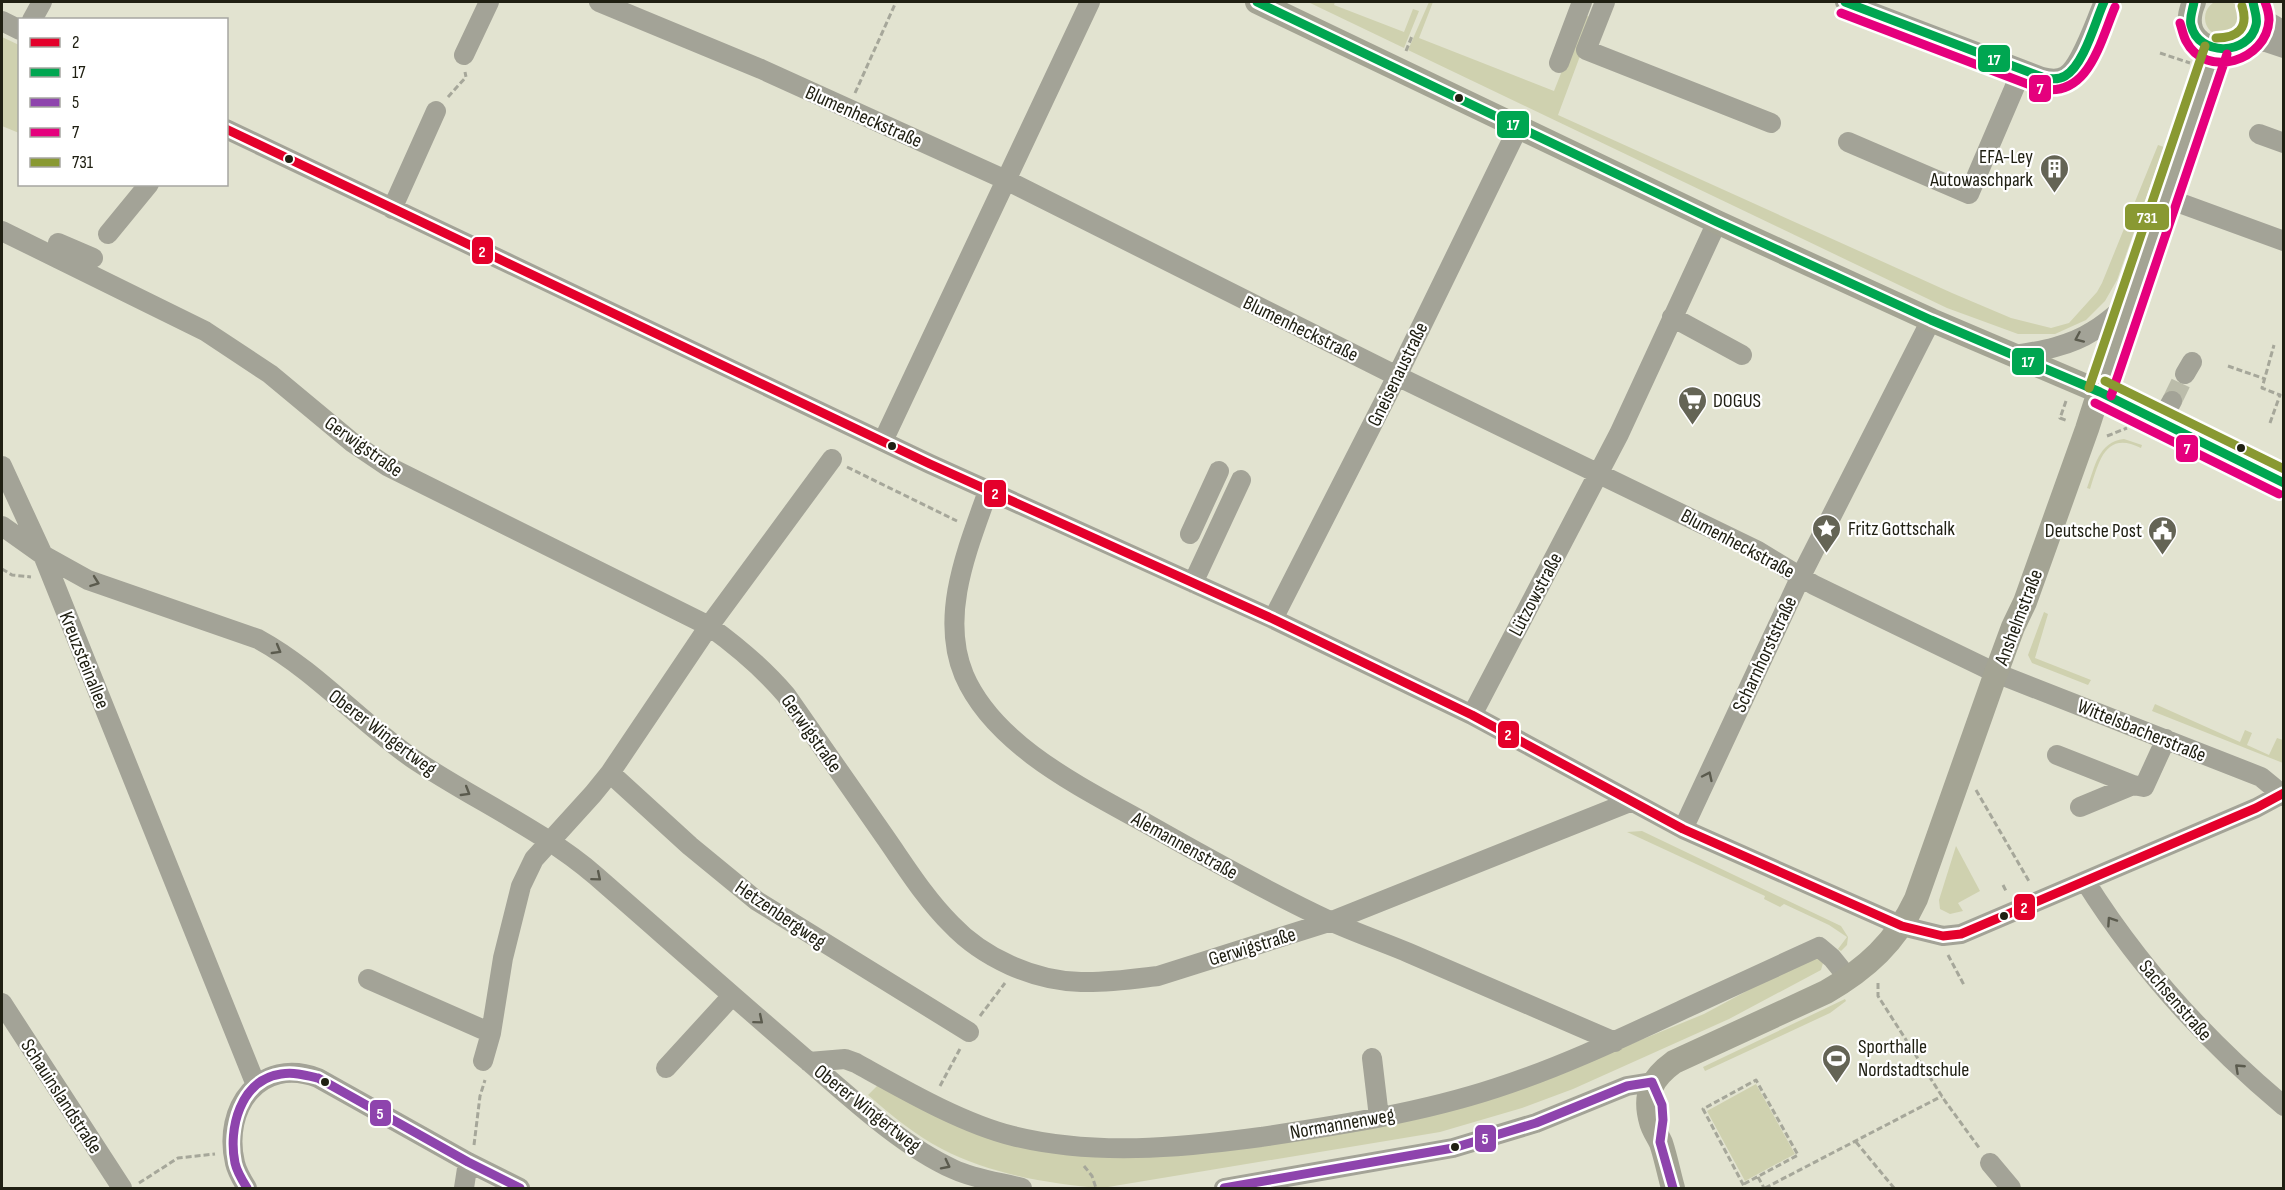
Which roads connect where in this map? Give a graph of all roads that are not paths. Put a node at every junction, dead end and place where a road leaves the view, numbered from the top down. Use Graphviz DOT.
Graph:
graph roads {
  1 [pos="42,2"];
  2 [pos="489,2"];
  3 [pos="599,2"];
  4 [pos="1090,2"];
  5 [pos="1257,2"];
  6 [pos="1582,2"];
  7 [pos="1605,2"];
  8 [pos="1845,2"];
  9 [pos="2104,2"];
  10 [pos="2193,2"];
  11 [pos="2255,8"];
  12 [pos="34,18"];
  13 [pos="2,21"];
  14 [pos="18,29"];
  15 [pos="2283,31"];
  16 [pos="2248,41"];
  17 [pos="2283,48"];
  18 [pos="464,55"];
  19 [pos="2213,60"];
  20 [pos="1559,63"];
  21 [pos="2022,70"];
  22 [pos="435,111"];
  23 [pos="1771,123"];
  24 [pos="1518,128"];
  25 [pos="228,130"];
  26 [pos="2259,134"];
  27 [pos="1848,142"];
  28 [pos="2283,143"];
  29 [pos="1006,180"];
  30 [pos="147,186"];
  31 [pos="2166,198"];
  32 [pos="392,209"];
  33 [pos="1717,222"];
  34 [pos="2,231"];
  35 [pos="108,234"];
  36 [pos="2283,241"];
  37 [pos="49,243"];
  38 [pos="93,258"];
  39 [pos="2127,305"];
  40 [pos="1672,317"];
  41 [pos="1930,320"];
  42 [pos="1742,355"];
  43 [pos="2015,355"];
  44 [pos="1397,376"];
  45 [pos="2100,392"];
  46 [pos="2172,400"];
  47 [pos="2160,422"];
  48 [pos="883,441"];
  49 [pos="832,459"];
  50 [pos="2,466"];
  51 [pos="1219,471"];
  52 [pos="1599,473"];
  53 [pos="1241,480"];
  54 [pos="2283,483"];
  55 [pos="988,491"];
  56 [pos="1210,492"];
  57 [pos="1231,501"];
  58 [pos="2,526"];
  59 [pos="1190,534"];
  60 [pos="43,555"];
  61 [pos="1801,576"];
  62 [pos="1193,583"];
  63 [pos="1274,619"];
  64 [pos="709,626"];
  65 [pos="1996,673"];
  66 [pos="1472,715"];
  67 [pos="2166,739"];
  68 [pos="2057,756"];
  69 [pos="610,773"];
  70 [pos="2133,785"];
  71 [pos="2283,794"];
  72 [pos="1630,802"];
  73 [pos="2080,807"];
  74 [pos="1683,829"];
  75 [pos="550,842"];
  76 [pos="2085,880"];
  77 [pos="1332,921"];
  78 [pos="1902,926"];
  79 [pos="1849,979"];
  80 [pos="368,980"];
  81 [pos="731,997"];
  82 [pos="2,1003"];
  83 [pos="969,1032"];
  84 [pos="491,1033"];
  85 [pos="1615,1042"];
  86 [pos="1372,1058"];
  87 [pos="483,1060"];
  88 [pos="809,1062"];
  89 [pos="666,1068"];
  90 [pos="1652,1082"];
  91 [pos="256,1085"];
  92 [pos="2283,1106"];
  93 [pos="1379,1117"];
  94 [pos="468,1162"];
  95 [pos="1990,1163"];
  96 [pos="130,1186"];
  97 [pos="247,1188"];
  98 [pos="464,1188"];
  99 [pos="520,1188"];
  100 [pos="1022,1188"];
  101 [pos="1224,1188"];
  102 [pos="1673,1188"];
  103 [pos="2011,1188"];
  1 -- 12 [label="street"];
  2 -- 18 [label="street"];
  3 -- 29 [label="street, Blumenheckstraße"];
  4 -- 29 [label="street"];
  5 -- 24 [label="main road"];
  6 -- 20 [label="street"];
  7 -- 23 [label="street"];
  8 -- 21 [label="street"];
  9 -- 21 [label="street"];
  10 -- 19 [label="main road"];
  11 -- 15 [label="street"];
  11 -- 16 [label="main road"];
  13 -- 14 [label="street"];
  16 -- 17 [label="street"];
  16 -- 19 [label="main road"];
  19 -- 31 [label="main road, Anshelmstraße"];
  21 -- 27 [label="street"];
  22 -- 32 [label="street"];
  24 -- 33 [label="main road"];
  24 -- 44 [label="street, Gneisenaustraße"];
  25 -- 32 [label="street"];
  26 -- 28 [label="street"];
  29 -- 44 [label="street, Blumenheckstraße"];
  29 -- 48 [label="street"];
  30 -- 35 [label="street"];
  31 -- 36 [label="street"];
  31 -- 39 [label="main road, Anshelmstraße"];
  32 -- 48 [label="street"];
  33 -- 40 [label="street, Lützowstraße"];
  33 -- 41 [label="main road"];
  34 -- 37 [label="street, Gerwigstraße"];
  37 -- 38 [label="street"];
  37 -- 64 [label="street, Gerwigstraße"];
  39 -- 43 [label="street, one-way"];
  39 -- 45 [label="main road, Anshelmstraße"];
  40 -- 42 [label="street"];
  40 -- 52 [label="street, Lützowstraße"];
  41 -- 43 [label="main road"];
  41 -- 61 [label="street, Scharnhorststraße"];
  43 -- 45 [label="main road"];
  44 -- 52 [label="street, Blumenheckstraße"];
  44 -- 63 [label="street, Gneisenaustraße"];
  45 -- 47 [label="main road"];
  45 -- 65 [label="main road, Anshelmstraße"];
  46 -- 47 [label="street"];
  47 -- 54 [label="main road"];
  48 -- 55 [label="street"];
  49 -- 64 [label="street"];
  50 -- 60 [label="street, Kreuzsteinallee"];
  51 -- 56 [label="street"];
  52 -- 61 [label="street, Blumenheckstraße"];
  52 -- 66 [label="street, Lützowstraße"];
  53 -- 57 [label="street"];
  55 -- 62 [label="street"];
  55 -- 77 [label="street, Alemannenstraße"];
  56 -- 57 [label="street"];
  56 -- 59 [label="street"];
  57 -- 62 [label="street"];
  58 -- 60 [label="street, Oberer Wingertweg"];
  60 -- 75 [label="street, Oberer Wingertweg, one-way"];
  60 -- 91 [label="street, Kreuzsteinallee"];
  61 -- 65 [label="street, Blumenheckstraße"];
  74 -- 61 [label="street, Scharnhorststraße, one-way"];
  62 -- 63 [label="street"];
  63 -- 66 [label="street"];
  64 -- 69 [label="street"];
  64 -- 77 [label="street, Gerwigstraße"];
  65 -- 67 [label="street, Wittelsbacherstraße"];
  65 -- 78 [label="main road, Anshelmstraße"];
  66 -- 72 [label="street"];
  67 -- 70 [label="street"];
  67 -- 71 [label="street, Wittelsbacherstraße"];
  68 -- 70 [label="street"];
  69 -- 75 [label="street"];
  69 -- 83 [label="street, Hetzenbergweg"];
  70 -- 73 [label="street"];
  71 -- 76 [label="street"];
  72 -- 74 [label="street"];
  72 -- 77 [label="street, Gerwigstraße"];
  74 -- 78 [label="street"];
  75 -- 81 [label="street, Oberer Wingertweg, one-way"];
  75 -- 84 [label="street"];
  76 -- 78 [label="street"];
  92 -- 76 [label="street, Sachsenstraße, one-way"];
  77 -- 85 [label="street, Alemannenstraße"];
  78 -- 79 [label="main road, Anshelmstraße"];
  79 -- 85 [label="street, Normannenweg"];
  79 -- 90 [label="main road, Anshelmstraße"];
  80 -- 84 [label="street"];
  81 -- 88 [label="street, Oberer Wingertweg, one-way"];
  81 -- 89 [label="street"];
  82 -- 96 [label="street, Schauinslandstraße"];
  84 -- 87 [label="street"];
  85 -- 93 [label="street, Normannenweg"];
  86 -- 93 [label="street"];
  88 -- 93 [label="street, Normannenweg"];
  88 -- 100 [label="street, Oberer Wingertweg, one-way"];
  90 -- 101 [label="street"];
  90 -- 102 [label="main road"];
  91 -- 94 [label="street"];
  91 -- 97 [label="street"];
  94 -- 98 [label="street"];
  94 -- 99 [label="street"];
  95 -- 103 [label="street"];
}
